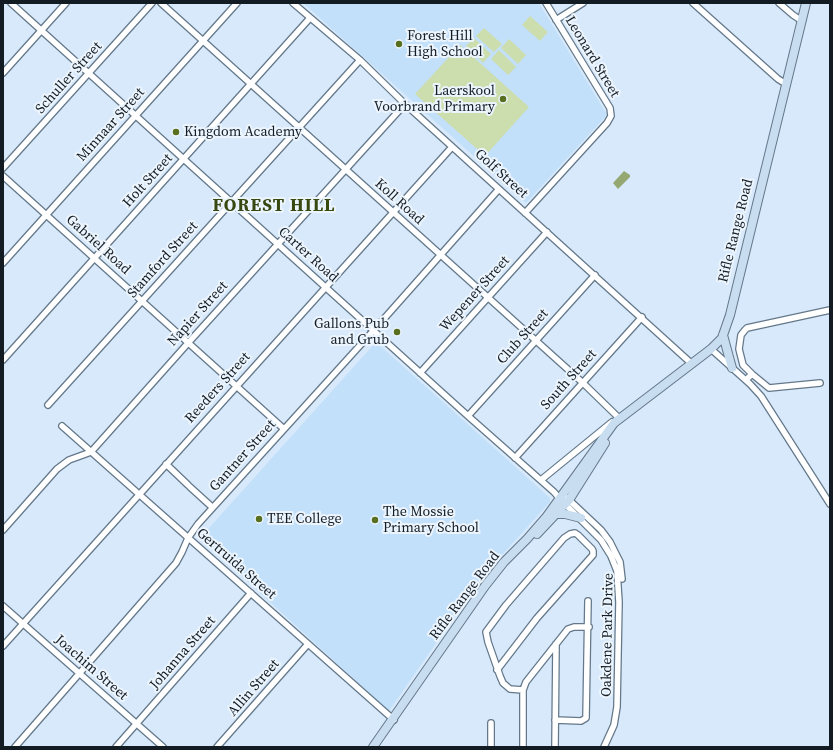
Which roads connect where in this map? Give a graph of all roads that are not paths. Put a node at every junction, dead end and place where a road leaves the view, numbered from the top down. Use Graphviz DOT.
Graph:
graph roads {
  1 [pos="11,3"];
  2 [pos="66,3"];
  3 [pos="152,3"];
  4 [pos="161,3"];
  5 [pos="237,3"];
  6 [pos="293,3"];
  7 [pos="546,3"];
  8 [pos="583,3"];
  9 [pos="693,3"];
  10 [pos="779,3"];
  11 [pos="806,3"];
  12 [pos="310,18"];
  13 [pos="556,20"];
  14 [pos="802,21"];
  15 [pos="42,30"];
  16 [pos="204,41"];
  17 [pos="360,60"];
  18 [pos="3,73"];
  19 [pos="89,73"];
  20 [pos="252,84"];
  21 [pos="786,84"];
  22 [pos="405,104"];
  23 [pos="136,116"];
  24 [pos="299,127"];
  25 [pos="452,146"];
  26 [pos="184,158"];
  27 [pos="3,168"];
  28 [pos="345,170"];
  29 [pos="3,176"];
  30 [pos="499,189"];
  31 [pos="232,202"];
  32 [pos="392,212"];
  33 [pos="525,213"];
  34 [pos="46,215"];
  35 [pos="547,232"];
  36 [pos="278,244"];
  37 [pos="440,255"];
  38 [pos="94,258"];
  39 [pos="3,263"];
  40 [pos="595,275"];
  41 [pos="326,288"];
  42 [pos="488,298"];
  43 [pos="142,300"];
  44 [pos="830,310"];
  45 [pos="642,317"];
  46 [pos="374,330"];
  47 [pos="723,335"];
  48 [pos="535,341"];
  49 [pos="189,342"];
  50 [pos="711,349"];
  51 [pos="3,360"];
  52 [pos="692,364"];
  53 [pos="732,368"];
  54 [pos="420,373"];
  55 [pos="752,374"];
  56 [pos="746,380"];
  57 [pos="583,383"];
  58 [pos="820,383"];
  59 [pos="236,386"];
  60 [pos="48,405"];
  61 [pos="468,416"];
  62 [pos="619,418"];
  63 [pos="62,426"];
  64 [pos="284,429"];
  65 [pos="92,452"];
  66 [pos="515,458"];
  67 [pos="166,464"];
  68 [pos="541,480"];
  69 [pos="139,494"];
  70 [pos="565,500"];
  71 [pos="830,504"];
  72 [pos="212,507"];
  73 [pos="557,514"];
  74 [pos="581,518"];
  75 [pos="3,530"];
  76 [pos="188,538"];
  77 [pos="614,554"];
  78 [pos="252,594"];
  79 [pos="588,601"];
  80 [pos="3,606"];
  81 [pos="23,624"];
  82 [pos="589,627"];
  83 [pos="308,644"];
  84 [pos="556,644"];
  85 [pos="3,646"];
  86 [pos="497,670"];
  87 [pos="80,674"];
  88 [pos="523,690"];
  89 [pos="394,719"];
  90 [pos="555,720"];
  91 [pos="491,723"];
  92 [pos="137,724"];
  93 [pos="15,747"];
  94 [pos="116,747"];
  95 [pos="163,747"];
  96 [pos="217,747"];
  97 [pos="373,747"];
  98 [pos="378,747"];
  99 [pos="491,747"];
  100 [pos="523,747"];
  101 [pos="554,747"];
  102 [pos="604,747"];
  103 [pos="608,747"];
  1 -- 15 [label="street, Carter Road"];
  2 -- 15 [label="street"];
  3 -- 19 [label="street, Schuller Street"];
  4 -- 16 [label="street, Koll Road"];
  5 -- 16 [label="street, Minnaar Street"];
  6 -- 12 [label="street, Golf Street"];
  7 -- 13 [label="street, Leonard Street"];
  8 -- 13 [label="street"];
  9 -- 21 [label="street"];
  10 -- 14 [label="street"];
  11 -- 14 [label="main road, Rifle Range Road"];
  12 -- 17 [label="street, Golf Street"];
  12 -- 20 [label="street, Holt Street"];
  13 -- 33 [label="street, Leonard Street"];
  14 -- 21 [label="main road, Rifle Range Road"];
  15 -- 18 [label="street"];
  15 -- 19 [label="street, Carter Road"];
  16 -- 20 [label="street, Koll Road"];
  16 -- 23 [label="street, Minnaar Street"];
  17 -- 22 [label="street, Golf Street"];
  17 -- 24 [label="street, Stamford Street"];
  19 -- 23 [label="street, Carter Road"];
  19 -- 27 [label="street, Schuller Street"];
  20 -- 24 [label="street, Koll Road"];
  20 -- 26 [label="street, Holt Street"];
  21 -- 47 [label="main road, Rifle Range Road"];
  22 -- 25 [label="street, Golf Street"];
  22 -- 28 [label="street, Napier Street"];
  23 -- 26 [label="street, Carter Road"];
  23 -- 34 [label="street, Minnaar Street"];
  24 -- 28 [label="street, Koll Road"];
  24 -- 31 [label="street, Stamford Street"];
  25 -- 30 [label="street, Golf Street"];
  25 -- 32 [label="street, Reeders Street"];
  26 -- 31 [label="street, Carter Road"];
  26 -- 38 [label="street, Holt Street"];
  28 -- 32 [label="street, Koll Road"];
  28 -- 36 [label="street, Napier Street"];
  29 -- 34 [label="street, Gabriel Road"];
  30 -- 33 [label="street, Golf Street"];
  30 -- 37 [label="street, Gantner Street"];
  31 -- 36 [label="street, Carter Road"];
  31 -- 43 [label="street, Stamford Street"];
  32 -- 37 [label="street, Koll Road"];
  32 -- 41 [label="street, Reeders Street"];
  33 -- 35 [label="street, Golf Street"];
  34 -- 38 [label="street, Gabriel Road"];
  34 -- 39 [label="street, Minnaar Street"];
  35 -- 40 [label="street, Golf Street"];
  35 -- 42 [label="street, Wepener Street"];
  36 -- 41 [label="street, Carter Road"];
  36 -- 49 [label="street, Napier Street"];
  37 -- 42 [label="street, Koll Road"];
  37 -- 46 [label="street, Gantner Street"];
  38 -- 43 [label="street, Gabriel Road"];
  38 -- 51 [label="street, Holt Street"];
  40 -- 45 [label="street, Golf Street"];
  40 -- 48 [label="street, Club Street"];
  41 -- 46 [label="street, Carter Road"];
  41 -- 59 [label="street, Reeders Street"];
  42 -- 48 [label="street, Koll Road"];
  42 -- 54 [label="street, Wepener Street"];
  43 -- 49 [label="street, Gabriel Road"];
  43 -- 60 [label="street, Stamford Street"];
  44 -- 55 [label="street"];
  45 -- 52 [label="street, Golf Street"];
  45 -- 57 [label="street, South Street"];
  46 -- 54 [label="street, Carter Road"];
  46 -- 64 [label="street, Gantner Street"];
  47 -- 50 [label="main road, Rifle Range Road"];
  47 -- 53 [label="main road"];
  48 -- 57 [label="street, Koll Road"];
  48 -- 61 [label="street, Club Street"];
  49 -- 59 [label="street, Gabriel Road"];
  49 -- 65 [label="street, Napier Street"];
  50 -- 52 [label="main road, Rifle Range Road"];
  50 -- 53 [label="street"];
  52 -- 62 [label="main road, Rifle Range Road"];
  53 -- 56 [label="street"];
  54 -- 61 [label="street, Carter Road"];
  55 -- 56 [label="street"];
  55 -- 58 [label="street"];
  56 -- 71 [label="street"];
  57 -- 62 [label="street, Koll Road"];
  57 -- 66 [label="street, South Street"];
  59 -- 64 [label="street, Gabriel Road"];
  59 -- 67 [label="street, Reeders Street"];
  61 -- 66 [label="street, Carter Road"];
  62 -- 68 [label="street, Rifle Range Road"];
  62 -- 70 [label="main road, Rifle Range Road"];
  63 -- 65 [label="street, Gertruida Street"];
  64 -- 72 [label="street, Gantner Street"];
  65 -- 69 [label="street, Gertruida Street"];
  65 -- 75 [label="street"];
  66 -- 68 [label="street, Carter Road"];
  67 -- 69 [label="street, Reeders Street"];
  67 -- 72 [label="street"];
  68 -- 70 [label="street, Carter Road"];
  69 -- 76 [label="street, Gertruida Street"];
  69 -- 81 [label="street, Reeders Street"];
  70 -- 73 [label="main road, Rifle Range Road"];
  70 -- 74 [label="street, Oakdene Park Drive"];
  70 -- 77 [label="street, Oakdene Park Drive"];
  70 -- 89 [label="main road, Rifle Range Road"];
  72 -- 76 [label="street, Gantner Street"];
  73 -- 74 [label="main road"];
  73 -- 89 [label="main road, Rifle Range Road"];
  74 -- 77 [label="street, Oakdene Park Drive"];
  76 -- 78 [label="street, Gertruida Street"];
  76 -- 87 [label="street, Gantner Street"];
  77 -- 102 [label="street, Oakdene Park Drive"];
  77 -- 103 [label="street, Oakdene Park Drive"];
  78 -- 83 [label="street, Gertruida Street"];
  78 -- 92 [label="street, Johanna Street"];
  79 -- 82 [label="street"];
  80 -- 81 [label="street, Joachim Street"];
  81 -- 85 [label="street, Reeders Street"];
  81 -- 87 [label="street, Joachim Street"];
  82 -- 84 [label="street"];
  82 -- 90 [label="street"];
  83 -- 89 [label="street, Gertruida Street"];
  83 -- 96 [label="street, Allin Street"];
  84 -- 88 [label="street"];
  84 -- 90 [label="street"];
  86 -- 86 [label="street"];
  86 -- 88 [label="street"];
  87 -- 92 [label="street, Joachim Street"];
  87 -- 93 [label="street, Gantner Street"];
  88 -- 100 [label="street"];
  89 -- 97 [label="main road, Rifle Range Road"];
  89 -- 98 [label="main road, Rifle Range Road"];
  90 -- 101 [label="street"];
  91 -- 99 [label="street"];
  92 -- 94 [label="street, Johanna Street"];
  92 -- 95 [label="street, Joachim Street"];
}
